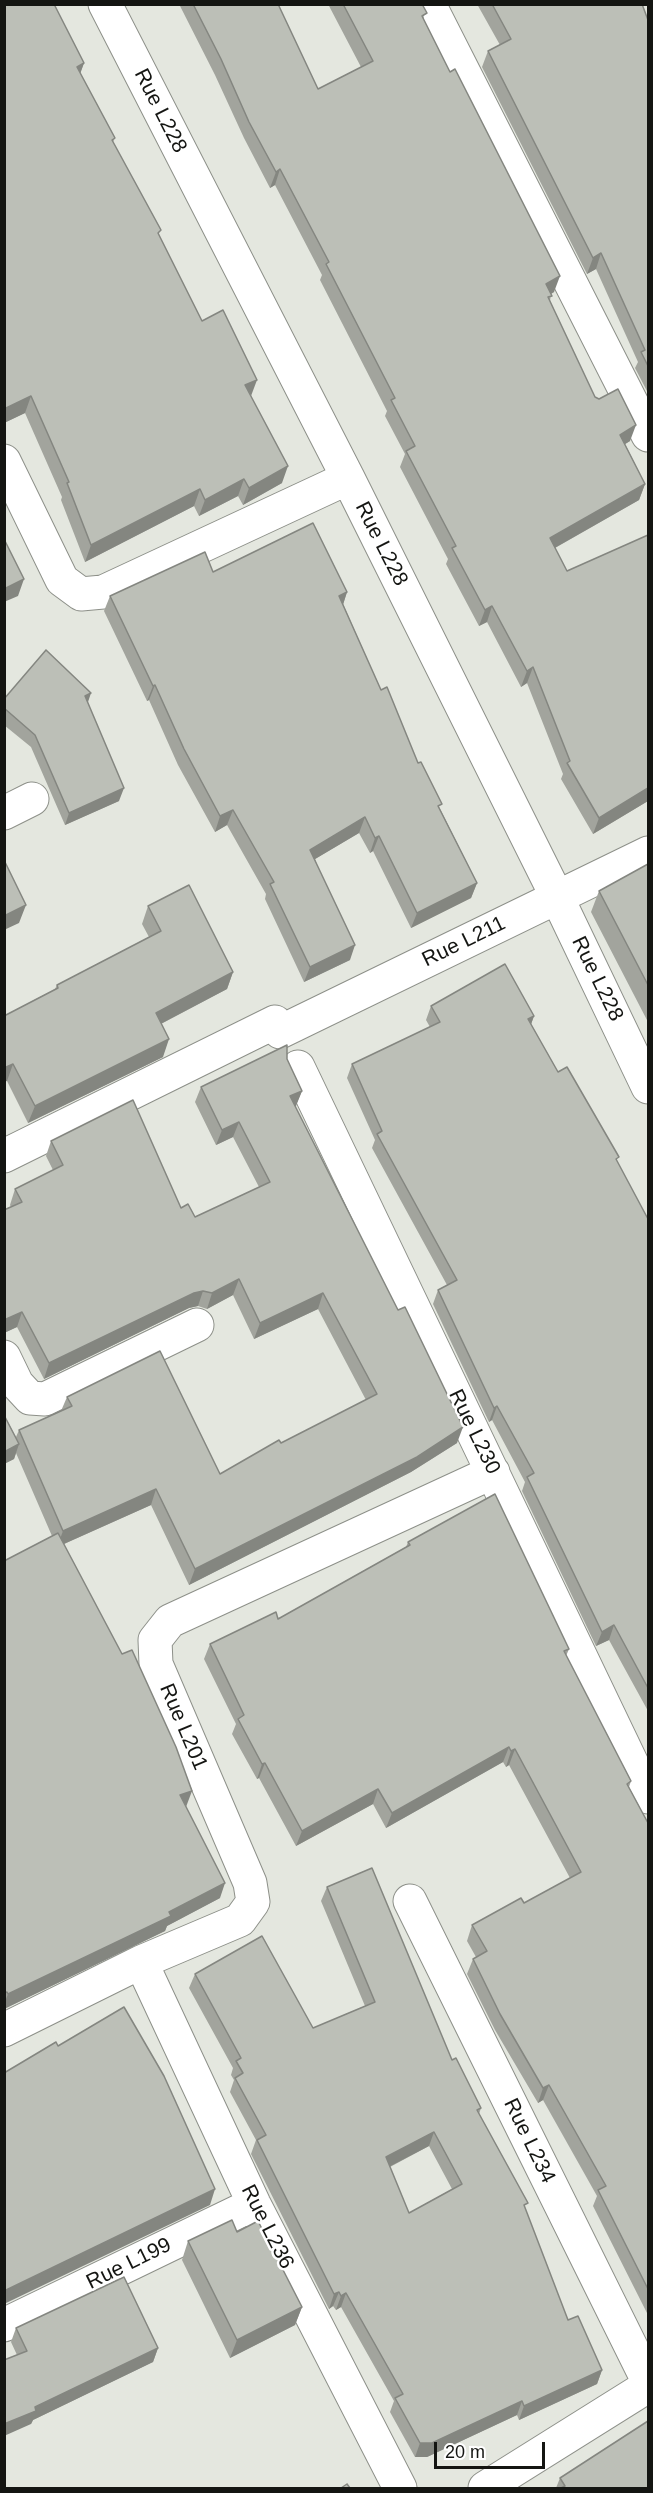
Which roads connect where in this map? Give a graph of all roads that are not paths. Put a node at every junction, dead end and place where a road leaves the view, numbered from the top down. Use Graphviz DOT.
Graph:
graph roads {
  1 [pos="105,4"];
  2 [pos="429,4"];
  3 [pos="648,435"];
  4 [pos="4,460"];
  5 [pos="348,478"];
  6 [pos="648,853"];
  7 [pos="557,897"];
  8 [pos="298,1067"];
  9 [pos="648,1087"];
  10 [pos="4,1156"];
  11 [pos="197,1325"];
  12 [pos="4,1357"];
  13 [pos="493,1472"];
  14 [pos="648,1797"];
  15 [pos="410,1901"];
  16 [pos="141,1962"];
  17 [pos="4,2030"];
  18 [pos="254,2204"];
  19 [pos="4,2325"];
  20 [pos="648,2383"];
  21 [pos="400,2488"];
  22 [pos="485,2488"];
  1 -- 5 [label="street, Rue L228"];
  2 -- 3 [label="street"];
  4 -- 5 [label="street"];
  5 -- 7 [label="street, Rue L228"];
  6 -- 7 [label="street, Rue L211"];
  7 -- 9 [label="street, Rue L228"];
  7 -- 10 [label="street, Rue L211"];
  8 -- 13 [label="street, Rue L230"];
  11 -- 12 [label="street"];
  13 -- 14 [label="street, Rue L230"];
  13 -- 16 [label="street, Rue L201"];
  15 -- 20 [label="street, Rue L234"];
  16 -- 17 [label="street, Rue L201"];
  16 -- 18 [label="street, Rue L236"];
  18 -- 19 [label="street, Rue L199"];
  18 -- 21 [label="street, Rue L236"];
  20 -- 22 [label="street"];
}
